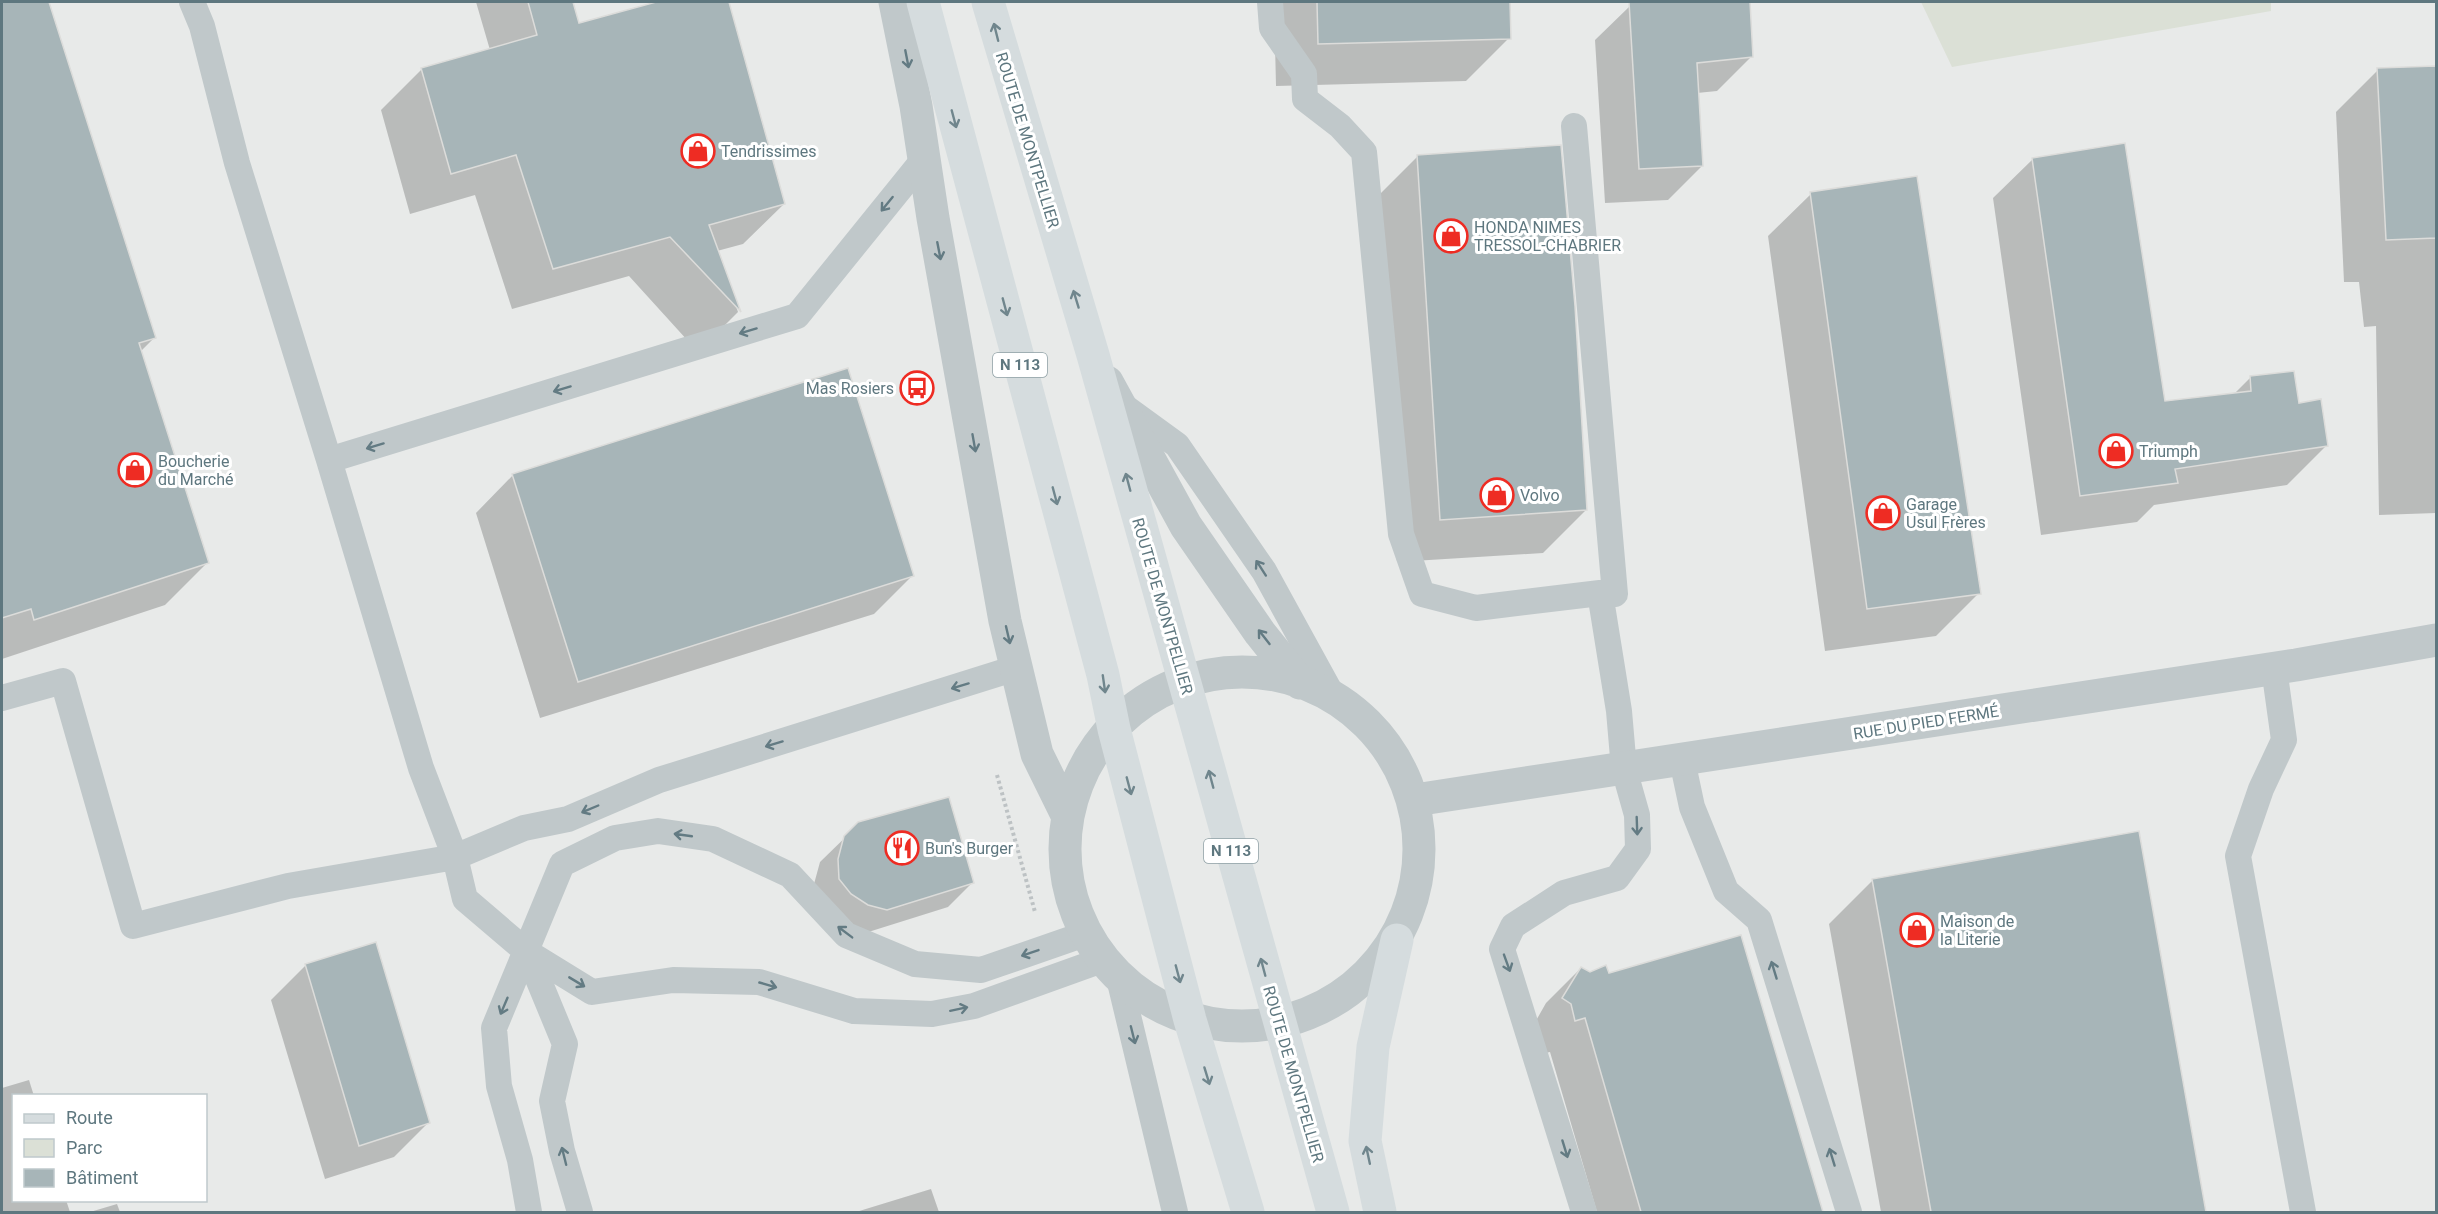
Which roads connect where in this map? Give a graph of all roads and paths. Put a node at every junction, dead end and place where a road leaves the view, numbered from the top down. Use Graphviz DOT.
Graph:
graph roads {
  1 [pos="192,2"];
  2 [pos="895,2"];
  3 [pos="923,2"];
  4 [pos="988,2"];
  5 [pos="1270,2"];
  6 [pos="1574,126"];
  7 [pos="924,159"];
  8 [pos="1093,355"];
  9 [pos="329,460"];
  10 [pos="1600,593"];
  11 [pos="2436,640"];
  12 [pos="2274,668"];
  13 [pos="1016,669"];
  14 [pos="1184,680"];
  15 [pos="1316,688"];
  16 [pos="2,698"];
  17 [pos="1114,729"];
  18 [pos="1682,760"];
  19 [pos="994,765"];
  20 [pos="1624,769"];
  21 [pos="1415,800"];
  22 [pos="1067,815"];
  23 [pos="455,857"];
  24 [pos="1038,922"];
  25 [pos="1397,940"];
  26 [pos="527,952"];
  27 [pos="1102,957"];
  28 [pos="1190,1020"];
  29 [pos="1278,1023"];
  30 [pos="529,1212"];
  31 [pos="580,1212"];
  32 [pos="1175,1212"];
  33 [pos="1248,1212"];
  34 [pos="1333,1212"];
  35 [pos="1380,1212"];
  36 [pos="1584,1212"];
  37 [pos="1849,1212"];
  38 [pos="2303,1212"];
  1 -- 9 [label="lane"];
  2 -- 7 [label="street, one-way"];
  3 -- 17 [label="main road, N 113, one-way"];
  8 -- 4 [label="main road, ROUTE DE MONTPELLIER / N 113, one-way"];
  5 -- 10 [label="lane"];
  6 -- 10 [label="lane"];
  7 -- 9 [label="lane, one-way"];
  7 -- 13 [label="street, one-way"];
  14 -- 8 [label="main road, ROUTE DE MONTPELLIER / N 113, one-way"];
  15 -- 8 [label="street, one-way"];
  9 -- 23 [label="lane"];
  10 -- 20 [label="lane"];
  11 -- 12 [label="street, RUE DU PIED FERMÉ"];
  12 -- 18 [label="street, RUE DU PIED FERMÉ"];
  12 -- 38 [label="lane"];
  13 -- 22 [label="street"];
  13 -- 23 [label="lane, one-way"];
  14 -- 15 [label="street"];
  14 -- 17 [label="street"];
  29 -- 14 [label="main road, ROUTE DE MONTPELLIER / N 113, one-way"];
  15 -- 21 [label="street"];
  16 -- 23 [label="lane"];
  17 -- 22 [label="street"];
  17 -- 28 [label="main road, N 113, one-way"];
  18 -- 20 [label="street, RUE DU PIED FERMÉ"];
  37 -- 18 [label="lane, one-way"];
  19 -- 24 [label="path"];
  20 -- 21 [label="street, RUE DU PIED FERMÉ"];
  20 -- 36 [label="lane, one-way"];
  21 -- 25 [label="street"];
  22 -- 27 [label="street"];
  23 -- 26 [label="lane"];
  25 -- 29 [label="street"];
  35 -- 25 [label="main road, one-way"];
  26 -- 27 [label="lane, one-way"];
  27 -- 26 [label="lane, one-way"];
  26 -- 30 [label="lane, one-way"];
  31 -- 26 [label="lane, one-way"];
  27 -- 28 [label="street"];
  27 -- 32 [label="lane, one-way"];
  28 -- 29 [label="street"];
  28 -- 33 [label="main road, N 113, one-way"];
  29 -- 34 [label="main road, ROUTE DE MONTPELLIER / N 113"];
}
